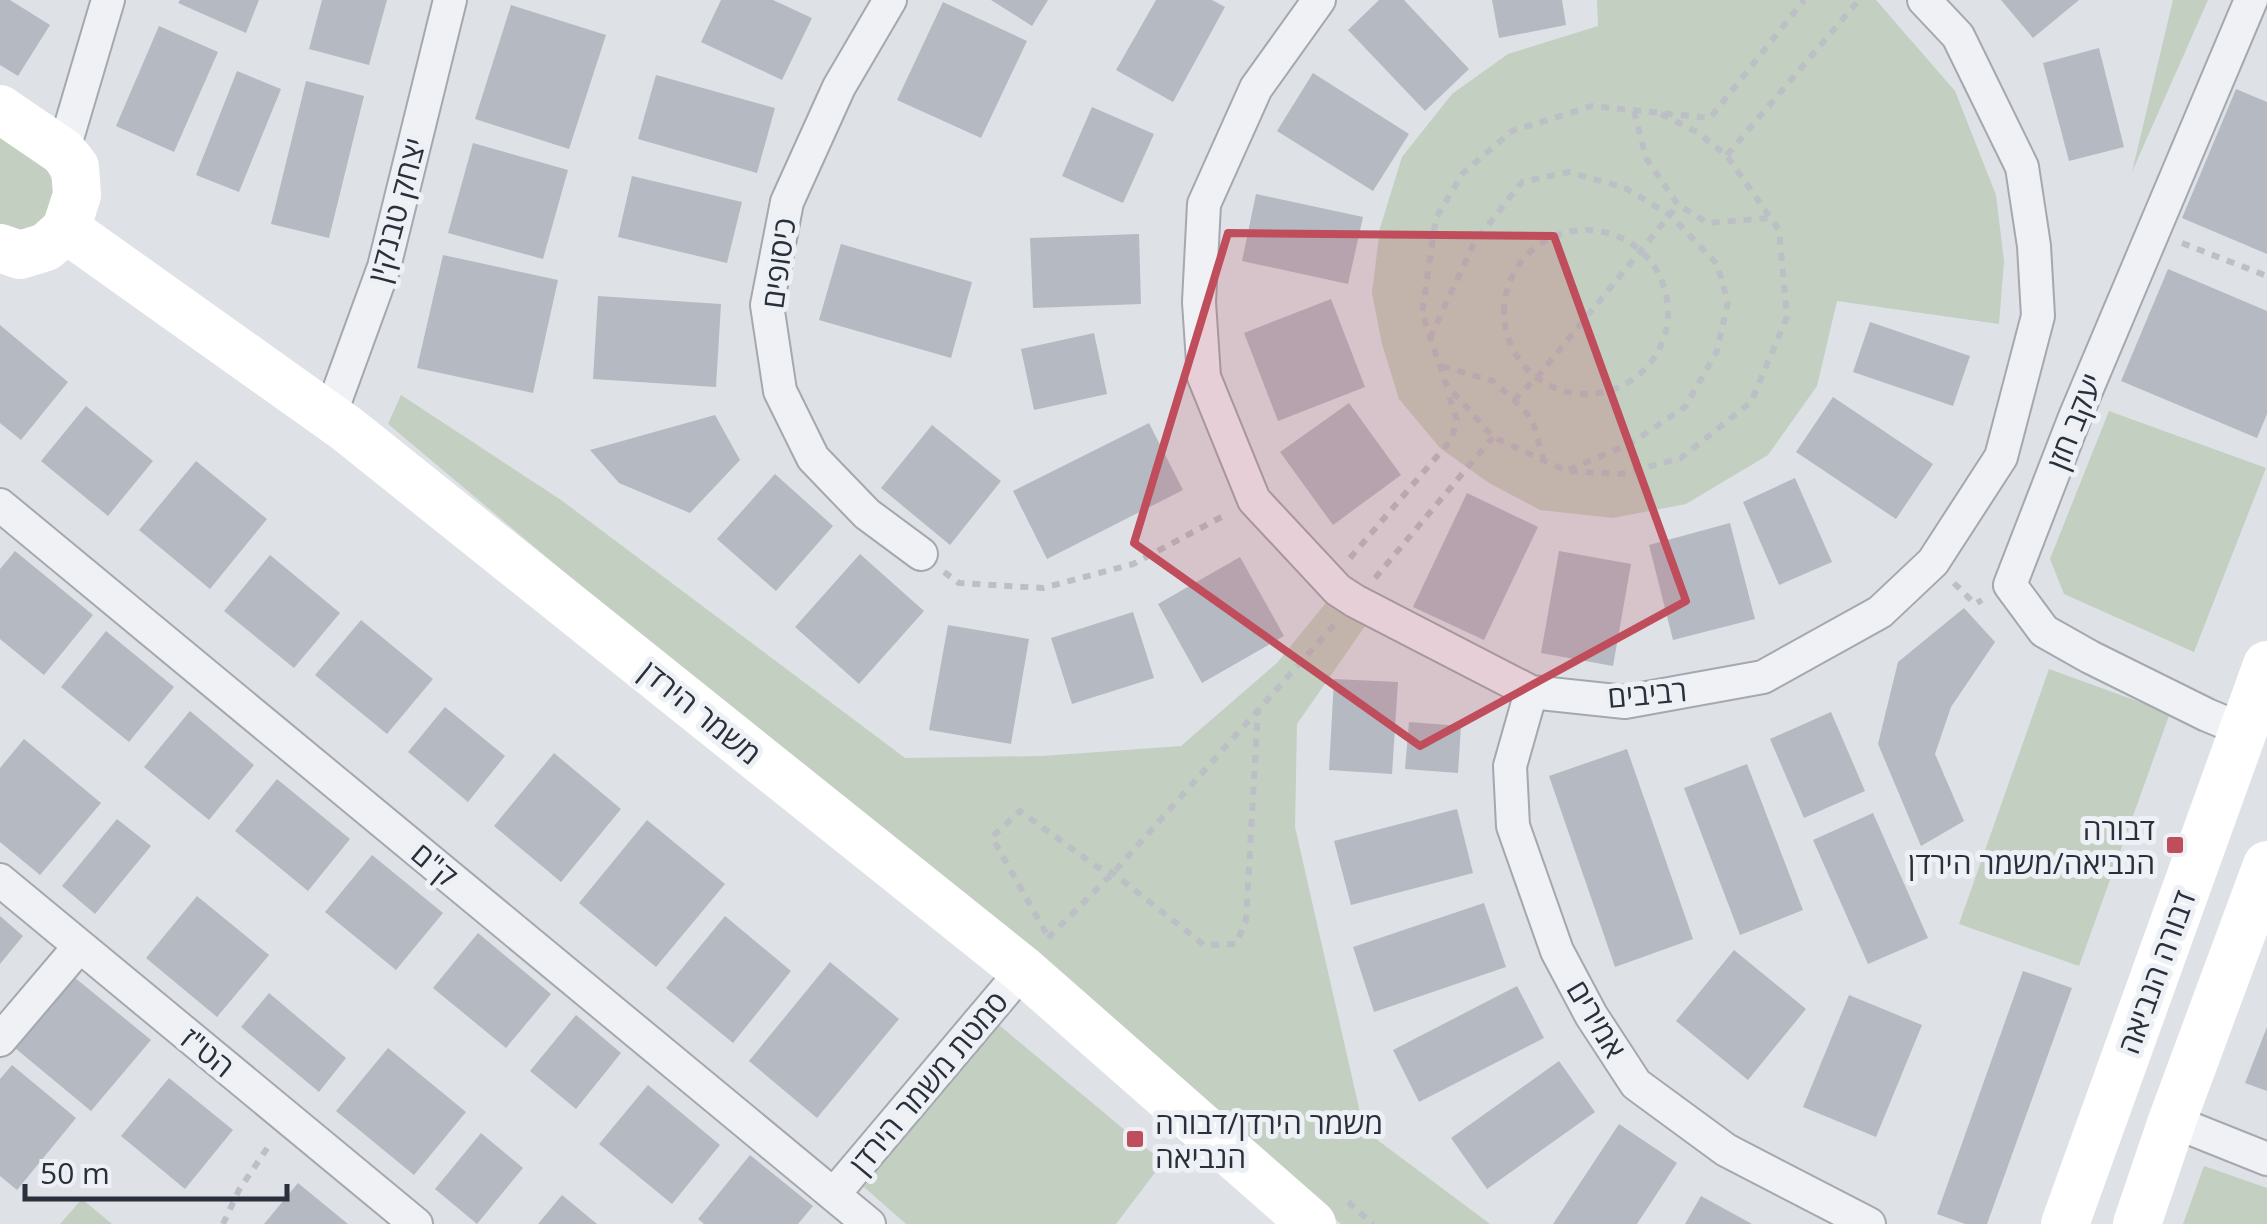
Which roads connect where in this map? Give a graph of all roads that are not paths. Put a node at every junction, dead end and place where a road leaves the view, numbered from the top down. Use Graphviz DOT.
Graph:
graph roads {
  1 [pos="108,0"];
  2 [pos="450,0"];
  3 [pos="890,0"];
  4 [pos="1319,0"];
  5 [pos="1924,0"];
  6 [pos="2251,0"];
  7 [pos="0,109"];
  8 [pos="63,152"];
  9 [pos="66,229"];
  10 [pos="0,248"];
  11 [pos="330,415"];
  12 [pos="0,505"];
  13 [pos="921,554"];
  14 [pos="2267,665"];
  15 [pos="1531,692"];
  16 [pos="2243,730"];
  17 [pos="2267,864"];
  18 [pos="0,880"];
  19 [pos="80,946"];
  20 [pos="1036,954"];
  21 [pos="0,1040"];
  22 [pos="2172,1121"];
  23 [pos="2267,1159"];
  24 [pos="834,1194"];
  25 [pos="416,1224"];
  26 [pos="869,1224"];
  27 [pos="1312,1224"];
  28 [pos="1870,1224"];
  29 [pos="2065,1224"];
  30 [pos="2137,1224"];
  1 -- 8 [label="street"];
  2 -- 11 [label="street, יצחק טבנקין"];
  3 -- 13 [label="street, כיסופים"];
  4 -- 15 [label="street, רביבים"];
  5 -- 15 [label="street, רביבים"];
  6 -- 16 [label="street, יעקב חזן"];
  7 -- 8 [label="street"];
  8 -- 9 [label="street"];
  9 -- 10 [label="street"];
  9 -- 11 [label="street, משמר הירדן"];
  11 -- 20 [label="street, משמר הירדן"];
  12 -- 24 [label="street, ק\"ם"];
  14 -- 16 [label="street, דבורה הנביאה"];
  15 -- 28 [label="street, אמירים"];
  16 -- 29 [label="street, דבורה הנביאה"];
  17 -- 22 [label="street"];
  18 -- 19 [label="street, הט\"ז"];
  19 -- 21 [label="street"];
  19 -- 25 [label="street, הט\"ז"];
  20 -- 24 [label="street, סמטת משמר הירדן"];
  20 -- 27 [label="street, משמר הירדן"];
  22 -- 23 [label="street"];
  22 -- 30 [label="street"];
  24 -- 26 [label="street, ק\"ם"];
}
